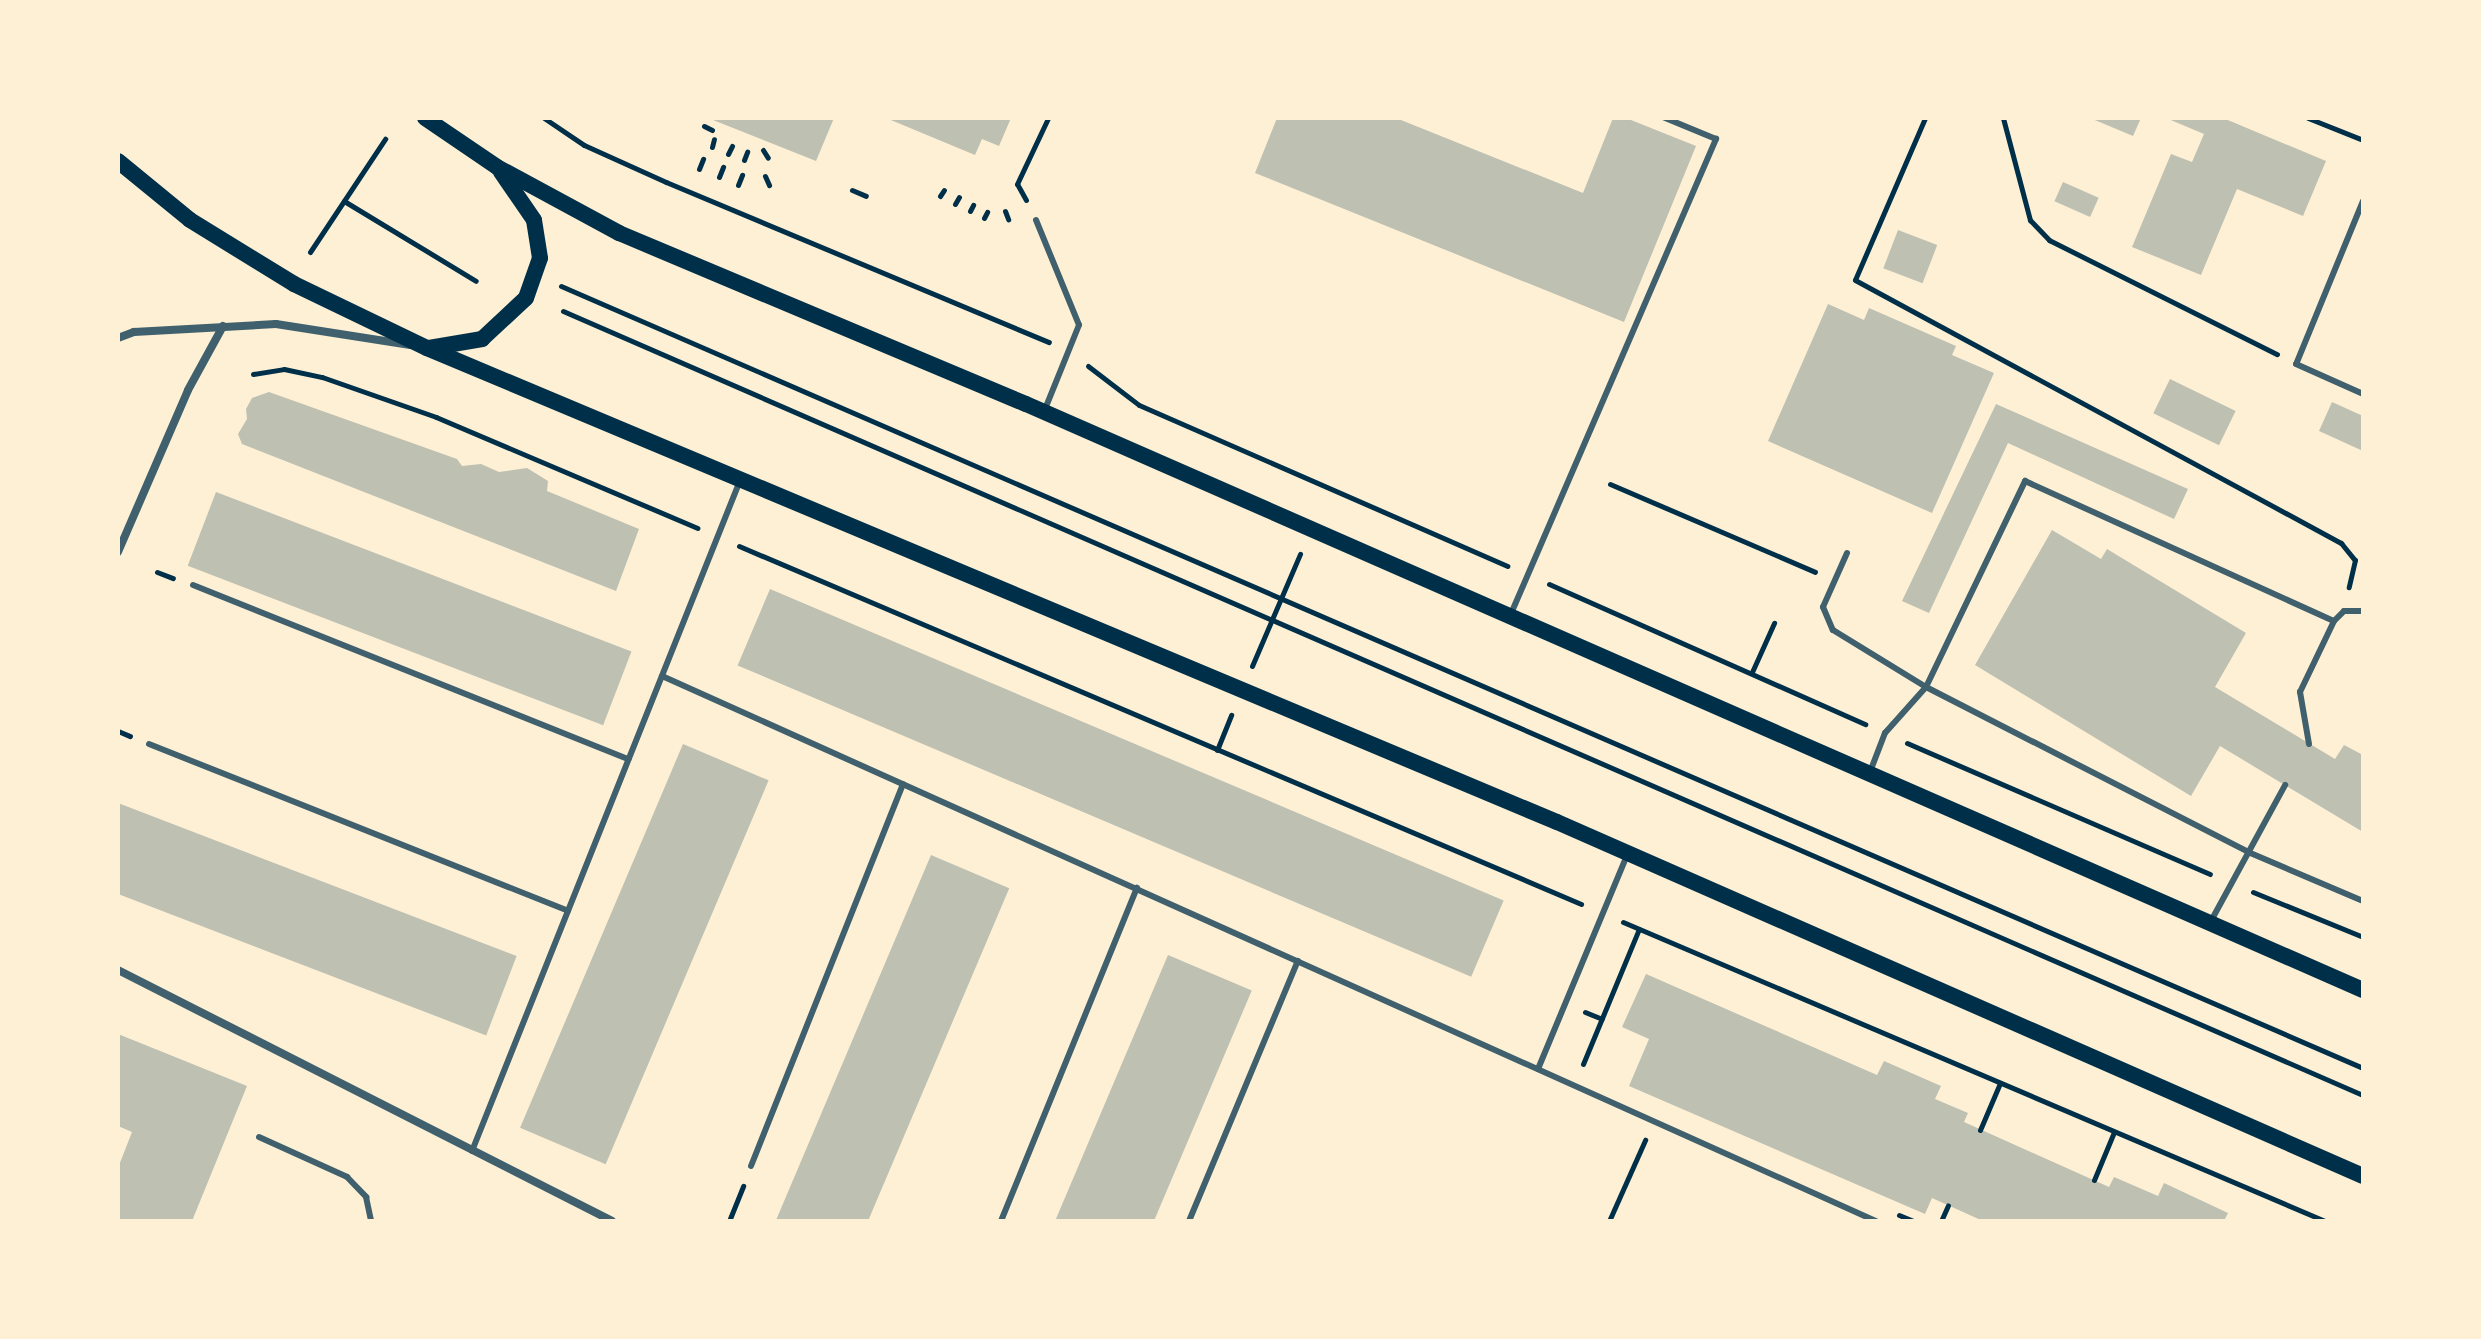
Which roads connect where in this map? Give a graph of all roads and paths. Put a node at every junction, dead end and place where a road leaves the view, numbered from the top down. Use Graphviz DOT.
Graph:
graph roads {
  1 [pos="425,118"];
  2 [pos="544,118"];
  3 [pos="1048,118"];
  4 [pos="1665,118"];
  5 [pos="1925,118"];
  6 [pos="2003,118"];
  7 [pos="2308,118"];
  8 [pos="704,126"];
  9 [pos="712,130"];
  10 [pos="385,139"];
  11 [pos="714,139"];
  12 [pos="2363,140"];
  13 [pos="732,146"];
  14 [pos="712,147"];
  15 [pos="763,150"];
  16 [pos="747,152"];
  17 [pos="728,154"];
  18 [pos="768,158"];
  19 [pos="703,159"];
  20 [pos="744,160"];
  21 [pos="118,161"];
  22 [pos="497,167"];
  23 [pos="723,167"];
  24 [pos="699,169"];
  25 [pos="742,175"];
  26 [pos="765,176"];
  27 [pos="719,177"];
  28 [pos="738,185"];
  29 [pos="769,185"];
  30 [pos="852,190"];
  31 [pos="866,196"];
  32 [pos="959,197"];
  33 [pos="344,201"];
  34 [pos="1027,201"];
  35 [pos="2363,201"];
  36 [pos="955,204"];
  37 [pos="1005,211"];
  38 [pos="1008,219"];
  39 [pos="1036,220"];
  40 [pos="310,252"];
  41 [pos="535,274"];
  42 [pos="476,281"];
  43 [pos="563,311"];
  44 [pos="223,326"];
  45 [pos="118,338"];
  46 [pos="427,348"];
  47 [pos="1071,354"];
  48 [pos="2296,364"];
  49 [pos="253,374"];
  50 [pos="2363,394"];
  51 [pos="1043,411"];
  52 [pos="741,479"];
  53 [pos="1610,484"];
  54 [pos="1328,490"];
  55 [pos="1310,532"];
  56 [pos="717,537"];
  57 [pos="118,552"];
  58 [pos="1847,553"];
  59 [pos="1528,574"];
  60 [pos="1835,581"];
  61 [pos="193,585"];
  62 [pos="1281,598"];
  63 [pos="2344,611"];
  64 [pos="2363,611"];
  65 [pos="1272,619"];
  66 [pos="1509,619"];
  67 [pos="2334,621"];
  68 [pos="1774,623"];
  69 [pos="1752,672"];
  70 [pos="662,676"];
  71 [pos="1926,687"];
  72 [pos="1241,692"];
  73 [pos="1885,733"];
  74 [pos="149,744"];
  75 [pos="2309,744"];
  76 [pos="1217,750"];
  77 [pos="629,759"];
  78 [pos="1869,776"];
  79 [pos="903,784"];
  80 [pos="2285,785"];
  81 [pos="2248,852"];
  82 [pos="1628,853"];
  83 [pos="2232,883"];
  84 [pos="1137,888"];
  85 [pos="2363,901"];
  86 [pos="568,911"];
  87 [pos="1602,914"];
  88 [pos="2209,924"];
  89 [pos="1639,929"];
  90 [pos="2363,937"];
  91 [pos="1298,961"];
  92 [pos="118,970"];
  93 [pos="2363,990"];
  94 [pos="2363,1068"];
  95 [pos="1538,1069"];
  96 [pos="1580,1072"];
  97 [pos="2000,1083"];
  98 [pos="2363,1095"];
  99 [pos="1653,1121"];
  100 [pos="1980,1130"];
  101 [pos="2114,1132"];
  102 [pos="259,1137"];
  103 [pos="472,1151"];
  104 [pos="751,1166"];
  105 [pos="2363,1176"];
  106 [pos="2094,1180"];
  107 [pos="1948,1205"];
  108 [pos="371,1221"];
  109 [pos="612,1221"];
  110 [pos="729,1221"];
  111 [pos="1001,1221"];
  112 [pos="1189,1221"];
  113 [pos="1609,1221"];
  114 [pos="1876,1221"];
  115 [pos="1941,1221"];
  116 [pos="2325,1221"];
  1 -- 22 [label="main road"];
  2 -- 47 [label="path"];
  3 -- 34 [label="path"];
  4 -- 59 [label="lane"];
  5 -- 63 [label="path"];
  6 -- 48 [label="path"];
  7 -- 12 [label="path"];
  8 -- 9 [label="path"];
  10 -- 33 [label="path"];
  11 -- 14 [label="path"];
  13 -- 17 [label="path"];
  15 -- 18 [label="path"];
  16 -- 20 [label="path"];
  19 -- 24 [label="path"];
  21 -- 46 [label="main road"];
  22 -- 41 [label="main road"];
  22 -- 51 [label="main road"];
  23 -- 27 [label="path"];
  25 -- 28 [label="path"];
  26 -- 29 [label="path"];
  30 -- 31 [label="path"];
  32 -- 36 [label="path"];
  33 -- 40 [label="path"];
  33 -- 42 [label="path"];
  35 -- 48 [label="lane"];
  37 -- 38 [label="path"];
  39 -- 47 [label="lane"];
  41 -- 46 [label="main road"];
  41 -- 62 [label="path"];
  43 -- 65 [label="path"];
  44 -- 45 [label="street"];
  44 -- 46 [label="street"];
  44 -- 57 [label="street"];
  46 -- 52 [label="main road"];
  47 -- 51 [label="lane"];
  47 -- 54 [label="path"];
  48 -- 50 [label="lane"];
  49 -- 56 [label="path"];
  51 -- 55 [label="main road"];
  52 -- 56 [label="lane"];
  52 -- 72 [label="main road"];
  53 -- 60 [label="path"];
  54 -- 55 [label="path"];
  54 -- 59 [label="path"];
  55 -- 62 [label="path"];
  55 -- 66 [label="main road"];
  56 -- 70 [label="lane"];
  56 -- 76 [label="path"];
  58 -- 60 [label="lane"];
  59 -- 66 [label="lane"];
  59 -- 69 [label="path"];
  60 -- 71 [label="lane"];
  61 -- 77 [label="lane"];
  62 -- 65 [label="path"];
  62 -- 94 [label="path"];
  63 -- 64 [label="lane"];
  63 -- 67 [label="lane"];
  65 -- 72 [label="path"];
  65 -- 98 [label="path"];
  66 -- 78 [label="main road"];
  67 -- 71 [label="lane"];
  67 -- 75 [label="lane"];
  68 -- 69 [label="path"];
  69 -- 73 [label="path"];
  70 -- 77 [label="lane"];
  70 -- 79 [label="lane"];
  71 -- 73 [label="lane"];
  71 -- 81 [label="lane"];
  72 -- 76 [label="path"];
  72 -- 82 [label="main road"];
  73 -- 78 [label="lane"];
  73 -- 83 [label="path"];
  74 -- 86 [label="lane"];
  76 -- 87 [label="path"];
  77 -- 86 [label="lane"];
  78 -- 88 [label="main road"];
  79 -- 84 [label="lane"];
  79 -- 104 [label="lane"];
  80 -- 81 [label="lane"];
  81 -- 83 [label="lane"];
  81 -- 85 [label="lane"];
  82 -- 87 [label="lane"];
  82 -- 105 [label="main road"];
  83 -- 88 [label="lane"];
  83 -- 90 [label="path"];
  84 -- 91 [label="lane"];
  84 -- 111 [label="lane"];
  86 -- 103 [label="lane"];
  87 -- 89 [label="path"];
  87 -- 95 [label="lane"];
  88 -- 93 [label="main road"];
  89 -- 96 [label="path"];
  89 -- 97 [label="path"];
  91 -- 95 [label="lane"];
  91 -- 112 [label="lane"];
  92 -- 103 [label="street"];
  95 -- 99 [label="lane"];
  97 -- 100 [label="path"];
  97 -- 101 [label="path"];
  99 -- 113 [label="path"];
  99 -- 114 [label="lane"];
  101 -- 106 [label="path"];
  101 -- 116 [label="path"];
  102 -- 108 [label="lane"];
  103 -- 109 [label="street"];
  104 -- 110 [label="path"];
  107 -- 115 [label="path"];
}
